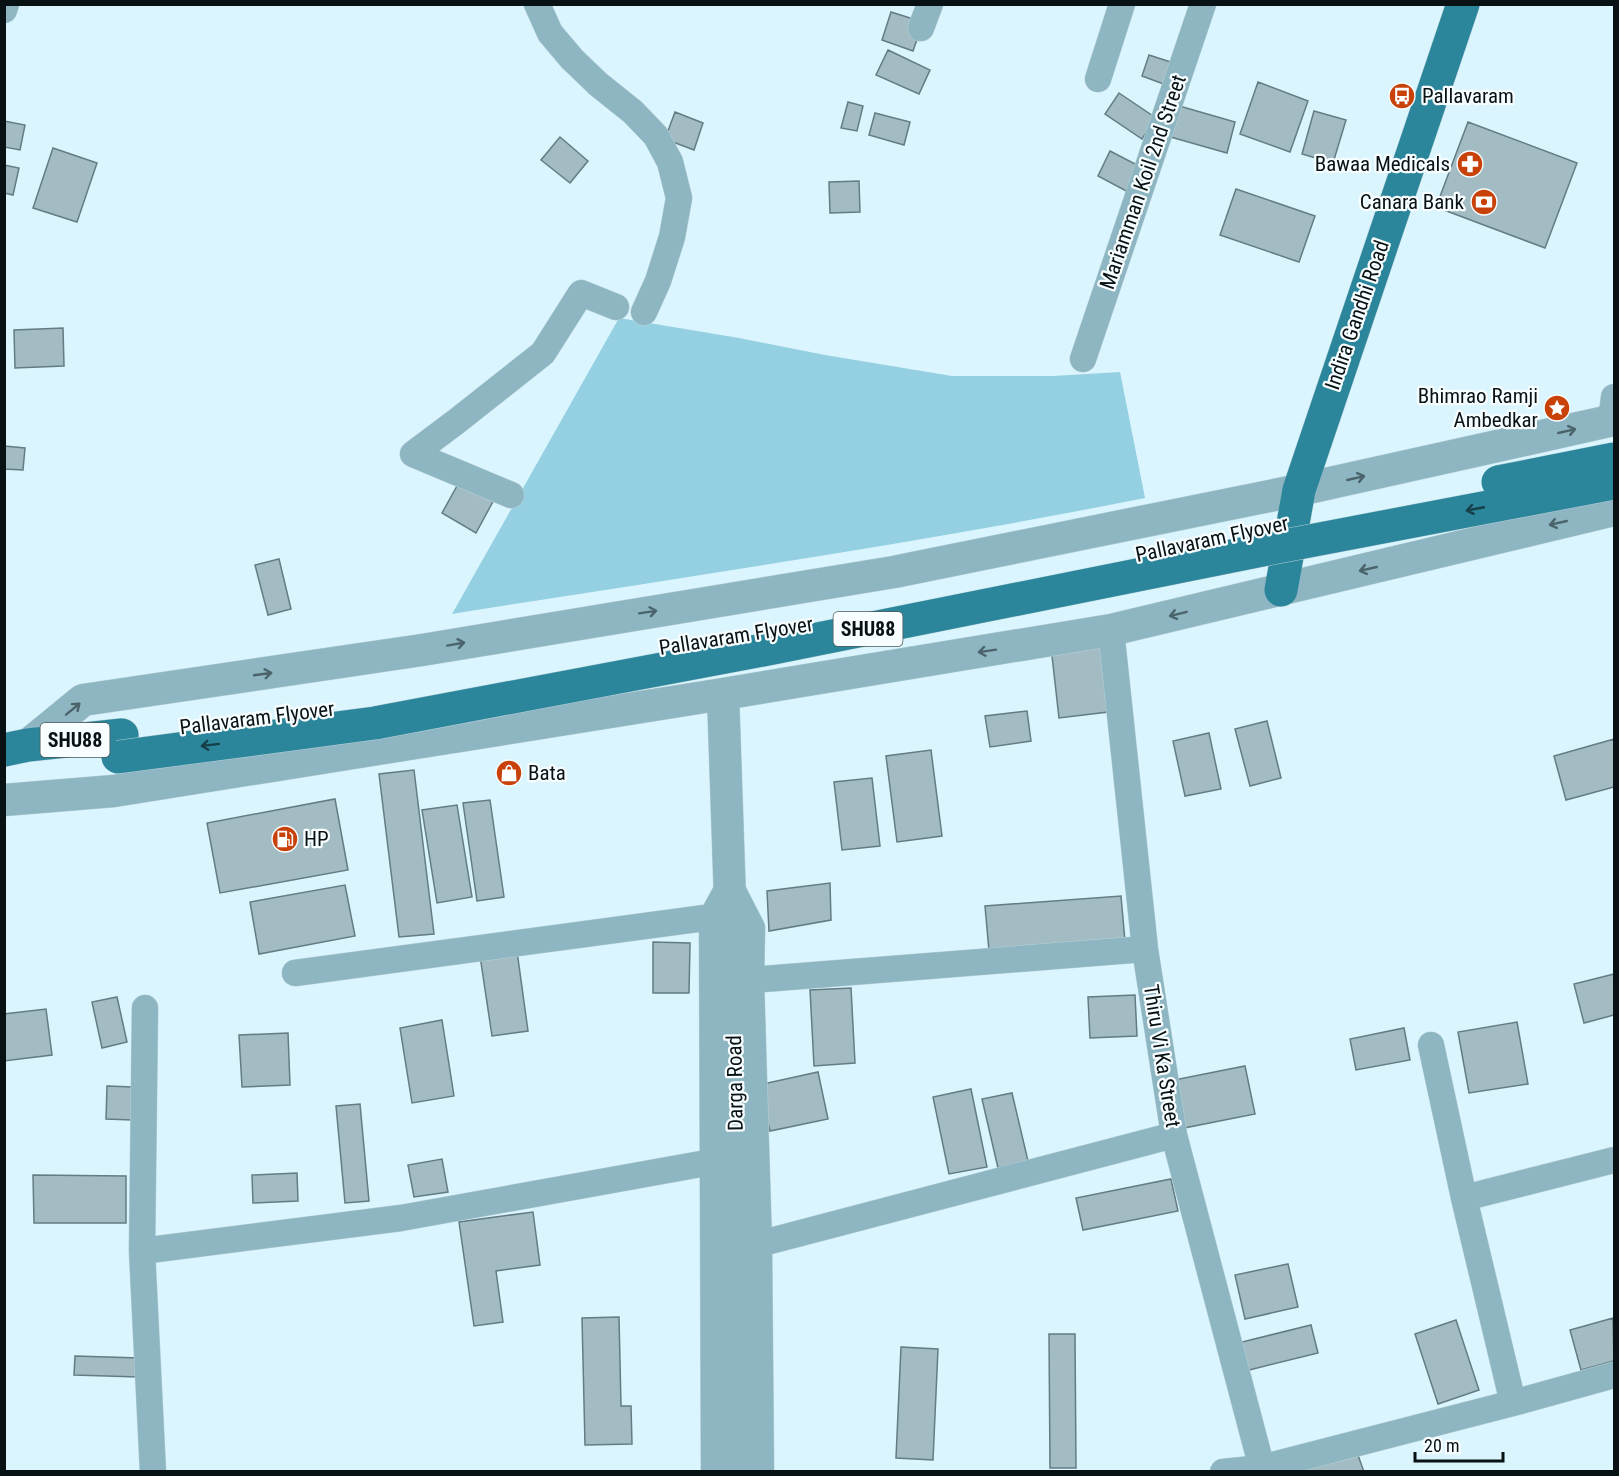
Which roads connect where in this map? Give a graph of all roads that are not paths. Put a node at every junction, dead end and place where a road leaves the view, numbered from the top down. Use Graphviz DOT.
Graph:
graph roads {
  1 [pos="6,4"];
  2 [pos="537,4"];
  3 [pos="1122,4"];
  4 [pos="1203,4"];
  5 [pos="1463,4"];
  6 [pos="4,10"];
  7 [pos="1098,79"];
  8 [pos="616,307"];
  9 [pos="644,312"];
  10 [pos="1083,359"];
  11 [pos="1613,413"];
  12 [pos="1614,459"];
  13 [pos="1614,483"];
  14 [pos="1299,490"];
  15 [pos="511,495"];
  16 [pos="1614,510"];
  17 [pos="1281,590"];
  18 [pos="1111,630"];
  19 [pos="723,694"];
  20 [pos="120,746"];
  21 [pos="18,758"];
  22 [pos="4,800"];
  23 [pos="730,885"];
  24 [pos="712,917"];
  25 [pos="1145,949"];
  26 [pos="296,973"];
  27 [pos="751,980"];
  28 [pos="145,1008"];
  29 [pos="1431,1045"];
  30 [pos="1174,1135"];
  31 [pos="1614,1160"];
  32 [pos="712,1162"];
  33 [pos="1464,1198"];
  34 [pos="759,1245"];
  35 [pos="142,1251"];
  36 [pos="1614,1375"];
  37 [pos="1513,1403"];
  38 [pos="1262,1470"];
  39 [pos="153,1472"];
  40 [pos="714,1472"];
  41 [pos="738,1472"];
  42 [pos="761,1472"];
  43 [pos="1223,1472"];
  1 -- 6 [label="street"];
  2 -- 9 [label="street"];
  3 -- 7 [label="street"];
  4 -- 10 [label="street, Mariamman Koil 2nd Street"];
  5 -- 14 [label="main road, Indira Gandhi Road"];
  8 -- 15 [label="street"];
  14 -- 11 [label="street, one-way"];
  12 -- 20 [label="main road, Pallavaram Flyover / SHU88, bridge"];
  13 -- 20 [label="main road, Pallavaram Flyover / SHU88, one-way, bridge"];
  14 -- 17 [label="main road, Indira Gandhi Road"];
  21 -- 14 [label="street, one-way"];
  16 -- 17 [label="street, one-way"];
  17 -- 18 [label="street, one-way"];
  18 -- 19 [label="street, one-way"];
  18 -- 25 [label="street, Thiru Vi Ka Street"];
  19 -- 22 [label="street"];
  19 -- 23 [label="street, Darga Road"];
  20 -- 21 [label="main road, Pallavaram Flyover / SHU88"];
  23 -- 24 [label="street"];
  23 -- 27 [label="street"];
  23 -- 41 [label="street, Darga Road"];
  24 -- 26 [label="street"];
  24 -- 32 [label="street"];
  25 -- 27 [label="street"];
  25 -- 30 [label="street, Thiru Vi Ka Street"];
  27 -- 34 [label="street"];
  28 -- 35 [label="street"];
  29 -- 33 [label="street"];
  30 -- 34 [label="street"];
  30 -- 38 [label="street, Thiru Vi Ka Street"];
  31 -- 33 [label="street"];
  32 -- 35 [label="street"];
  32 -- 40 [label="street"];
  33 -- 37 [label="street"];
  34 -- 42 [label="street"];
  35 -- 39 [label="street"];
  36 -- 37 [label="street"];
  37 -- 38 [label="street"];
  38 -- 43 [label="street"];
}
